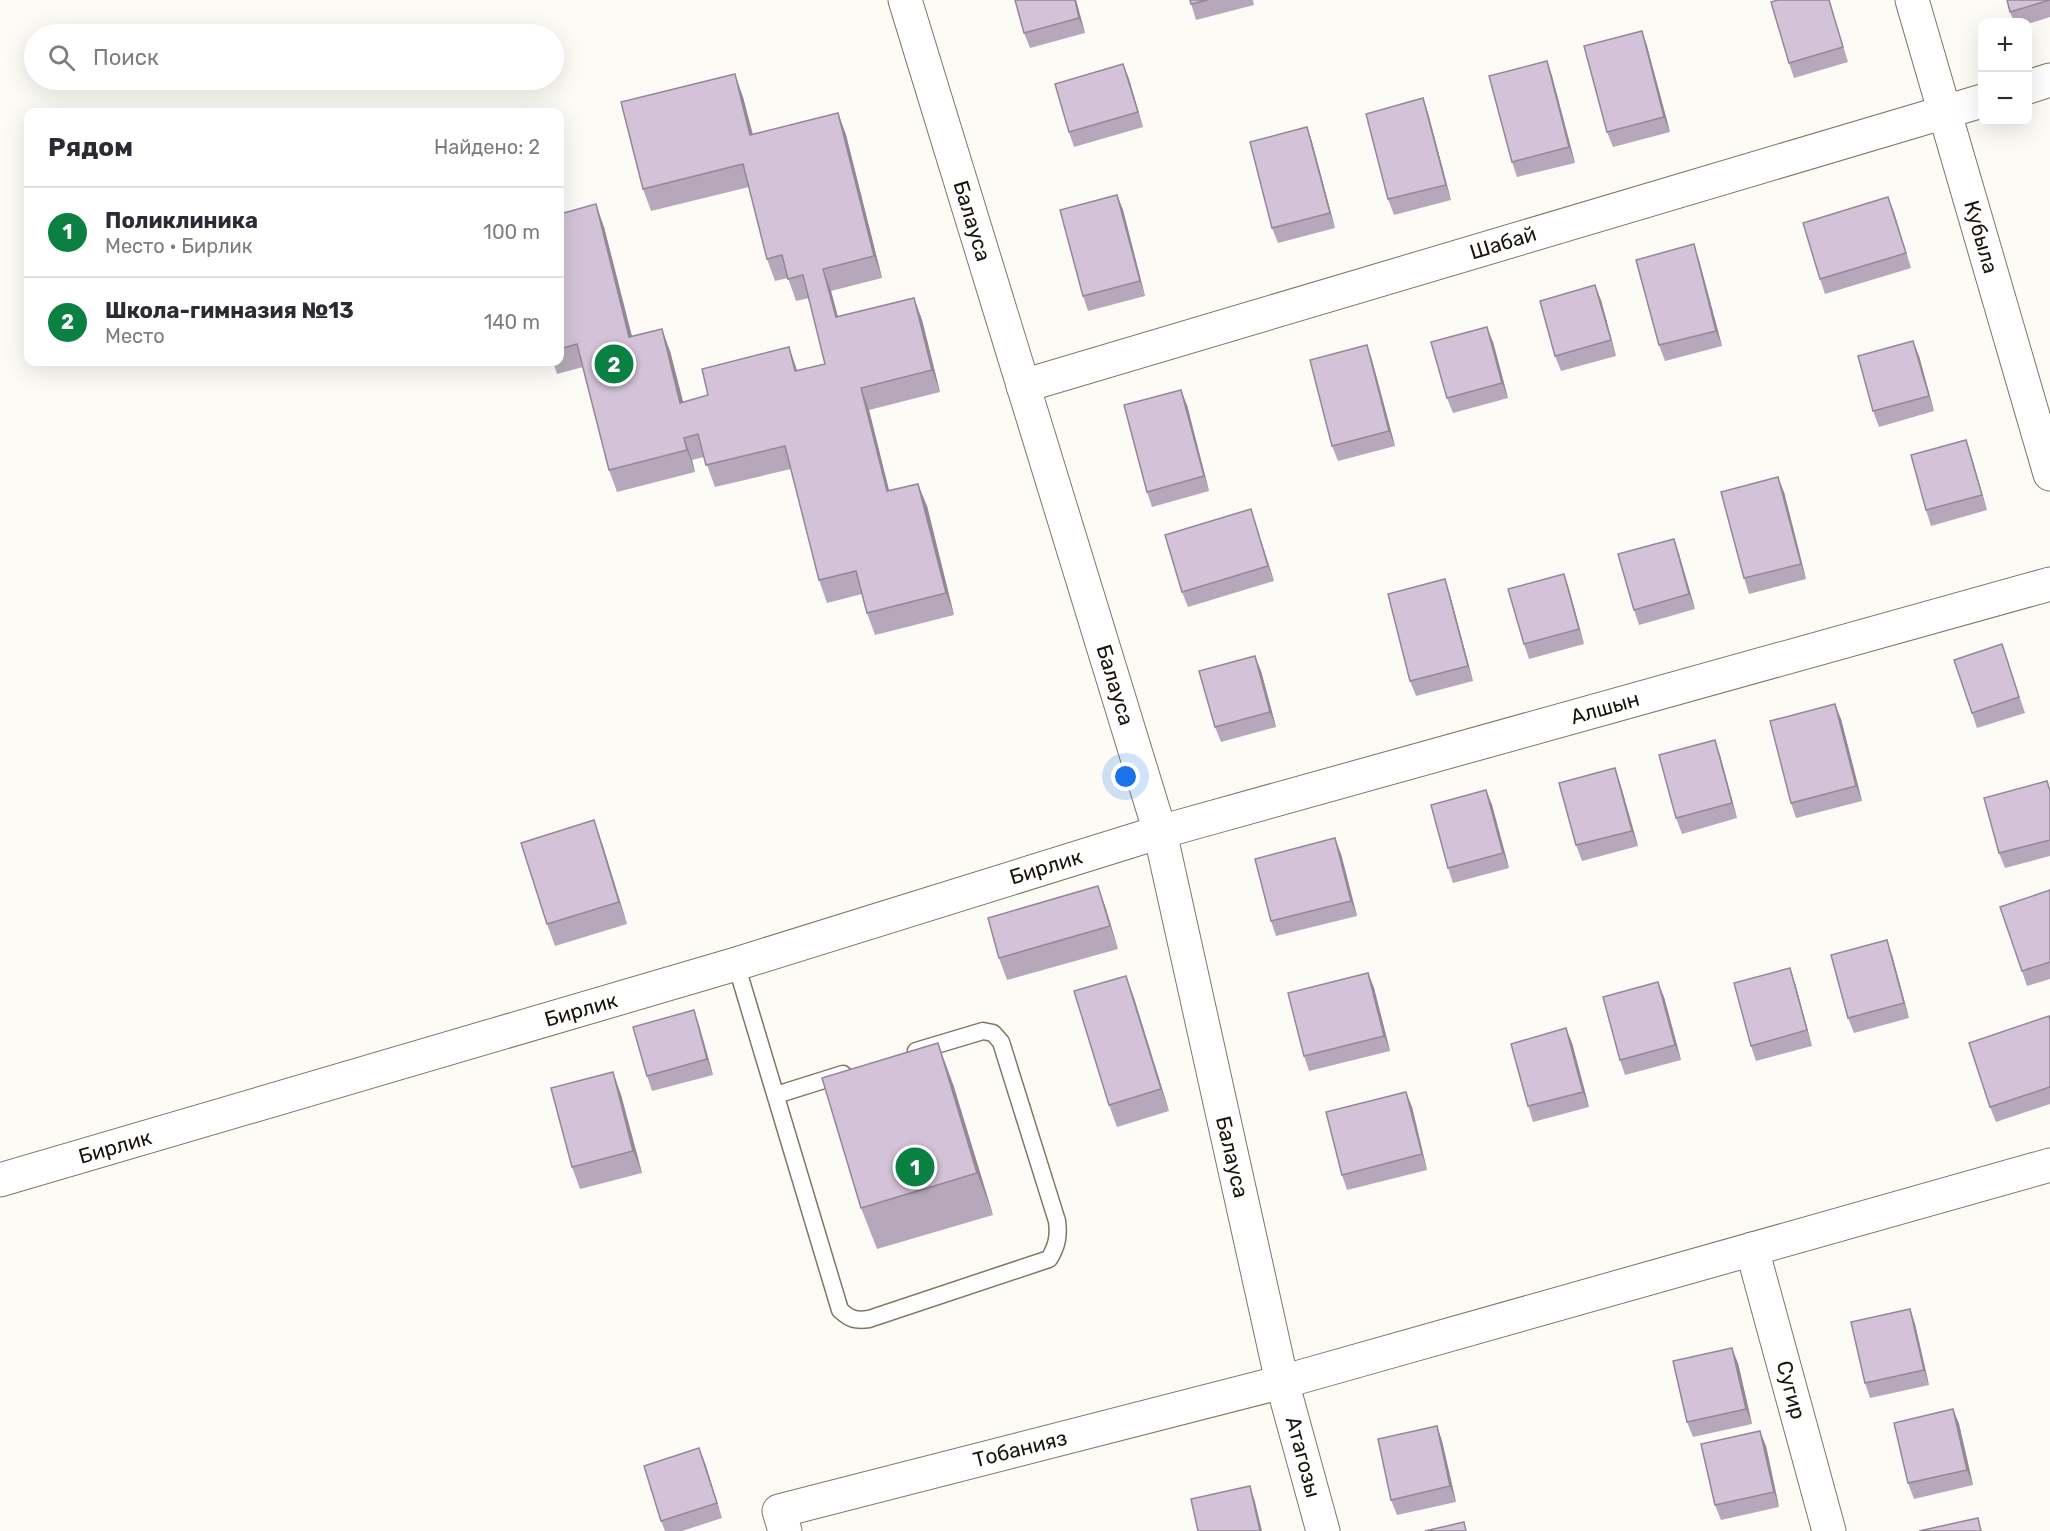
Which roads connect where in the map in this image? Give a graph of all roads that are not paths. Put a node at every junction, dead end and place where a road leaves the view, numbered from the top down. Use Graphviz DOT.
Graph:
graph roads {
  1 [pos="904,0"];
  2 [pos="1912,0"];
  3 [pos="2050,80"];
  4 [pos="2032,86"];
  5 [pos="1978,102"];
  6 [pos="1945,112"];
  7 [pos="1023,386"];
  8 [pos="2050,474"];
  9 [pos="2050,584"];
  10 [pos="1160,832"];
  11 [pos="736,964"];
  12 [pos="898,1057"];
  13 [pos="854,1071"];
  14 [pos="776,1095"];
  15 [pos="2050,1165"];
  16 [pos="0,1180"];
  17 [pos="1752,1249"];
  18 [pos="1282,1382"];
  19 [pos="785,1531"];
  20 [pos="1323,1531"];
  21 [pos="1829,1531"];
  1 -- 7 [label="street, Балауса"];
  2 -- 6 [label="street, Кубыла"];
  3 -- 4 [label="street"];
  5 -- 6 [label="street, Шабай"];
  6 -- 7 [label="street, Шабай"];
  6 -- 8 [label="street, Кубыла"];
  7 -- 10 [label="street, Балауса"];
  9 -- 10 [label="street, Алшын"];
  10 -- 11 [label="street, Бирлик"];
  10 -- 18 [label="street, Балауса"];
  11 -- 14 [label="lane"];
  11 -- 16 [label="street, Бирлик"];
  12 -- 14 [label="lane"];
  13 -- 14 [label="lane"];
  15 -- 17 [label="street"];
  17 -- 18 [label="street"];
  17 -- 21 [label="street, Сугир"];
  18 -- 19 [label="street, Тобанияз"];
  18 -- 20 [label="street, Атагозы"];
}
